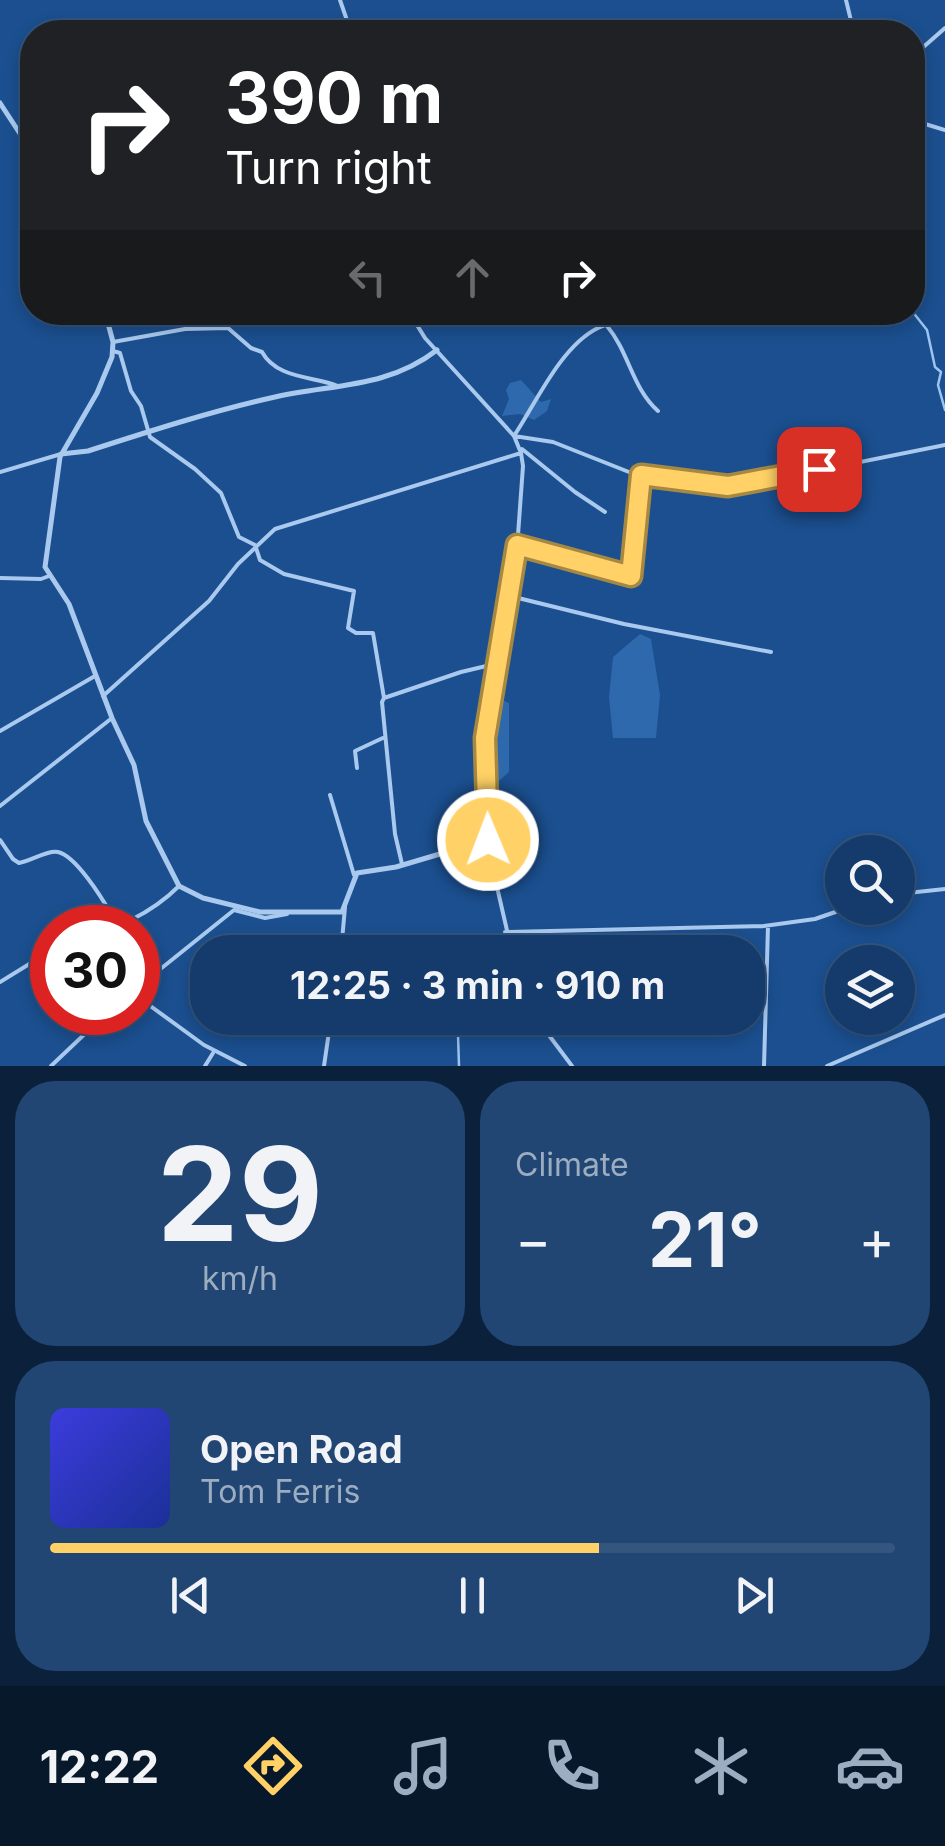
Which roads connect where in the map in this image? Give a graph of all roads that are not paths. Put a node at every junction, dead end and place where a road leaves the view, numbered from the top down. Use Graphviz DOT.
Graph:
graph roads {
  1 [pos="945,28"];
  2 [pos="925,45"];
  3 [pos="0,104"];
  4 [pos="20,134"];
  5 [pos="109,325"];
  6 [pos="416,325"];
  7 [pos="606,326"];
  8 [pos="114,342"];
  9 [pos="113,350"];
  10 [pos="437,350"];
  11 [pos="338,386"];
  12 [pos="658,411"];
  13 [pos="148,434"];
  14 [pos="514,436"];
  15 [pos="945,445"];
  16 [pos="519,446"];
  17 [pos="522,453"];
  18 [pos="61,454"];
  19 [pos="0,472"];
  20 [pos="641,475"];
  21 [pos="605,512"];
  22 [pos="517,545"];
  23 [pos="257,548"];
  24 [pos="49,576"];
  25 [pos="0,578"];
  26 [pos="510,596"];
  27 [pos="771,652"];
  28 [pos="499,663"];
  29 [pos="96,676"];
  30 [pos="104,696"];
  31 [pos="384,698"];
  32 [pos="112,718"];
  33 [pos="0,731"];
  34 [pos="385,737"];
  35 [pos="356,768"];
  36 [pos="330,796"];
  37 [pos="0,806"];
  38 [pos="0,840"];
  39 [pos="488,840"];
  40 [pos="402,864"];
  41 [pos="354,874"];
  42 [pos="178,886"];
  43 [pos="945,889"];
  44 [pos="915,892"];
  45 [pos="105,905"];
  46 [pos="157,905"];
  47 [pos="346,907"];
  48 [pos="287,914"];
  49 [pos="825,916"];
  50 [pos="768,926"];
  51 [pos="505,932"];
  52 [pos="343,935"];
  53 [pos="506,935"];
  54 [pos="30,964"];
  55 [pos="160,970"];
  56 [pos="0,982"];
  57 [pos="160,1012"];
  58 [pos="945,1014"];
  59 [pos="83,1035"];
  60 [pos="329,1035"];
  61 [pos="549,1035"];
  62 [pos="214,1051"];
  63 [pos="50,1066"];
  64 [pos="205,1066"];
  65 [pos="245,1066"];
  66 [pos="324,1066"];
  67 [pos="572,1066"];
  68 [pos="764,1066"];
  69 [pos="827,1066"];
  1 -- 2 [label="street"];
  3 -- 4 [label="street"];
  5 -- 8 [label="street"];
  6 -- 10 [label="street"];
  7 -- 12 [label="street"];
  7 -- 14 [label="street"];
  8 -- 9 [label="street"];
  8 -- 11 [label="street"];
  9 -- 13 [label="street"];
  9 -- 18 [label="street"];
  10 -- 11 [label="street"];
  10 -- 14 [label="street"];
  11 -- 13 [label="street"];
  13 -- 18 [label="street"];
  13 -- 23 [label="street"];
  14 -- 16 [label="street"];
  14 -- 20 [label="street"];
  15 -- 20 [label="street"];
  16 -- 17 [label="street"];
  16 -- 21 [label="street"];
  17 -- 22 [label="street"];
  17 -- 23 [label="street"];
  18 -- 19 [label="street"];
  18 -- 24 [label="street"];
  20 -- 22 [label="street"];
  22 -- 26 [label="street"];
  23 -- 30 [label="street"];
  23 -- 31 [label="street"];
  24 -- 25 [label="street"];
  24 -- 29 [label="street"];
  26 -- 27 [label="street"];
  26 -- 28 [label="street"];
  28 -- 31 [label="street"];
  28 -- 39 [label="street"];
  29 -- 30 [label="street"];
  29 -- 33 [label="street"];
  30 -- 32 [label="street"];
  31 -- 34 [label="street"];
  32 -- 37 [label="street"];
  32 -- 42 [label="street"];
  34 -- 35 [label="street"];
  34 -- 40 [label="street"];
  36 -- 41 [label="street"];
  38 -- 45 [label="street"];
  39 -- 40 [label="street"];
  39 -- 51 [label="street"];
  40 -- 41 [label="street"];
  41 -- 47 [label="street"];
  42 -- 46 [label="street"];
  42 -- 48 [label="street"];
  43 -- 44 [label="street"];
  47 -- 48 [label="street"];
  47 -- 52 [label="street"];
  48 -- 55 [label="street"];
  49 -- 50 [label="street"];
  50 -- 51 [label="street"];
  50 -- 68 [label="street"];
  51 -- 53 [label="street"];
  54 -- 56 [label="street"];
  57 -- 62 [label="street"];
  58 -- 69 [label="street"];
  59 -- 63 [label="street"];
  60 -- 66 [label="street"];
  61 -- 67 [label="street"];
  62 -- 64 [label="street"];
  62 -- 65 [label="street"];
}
